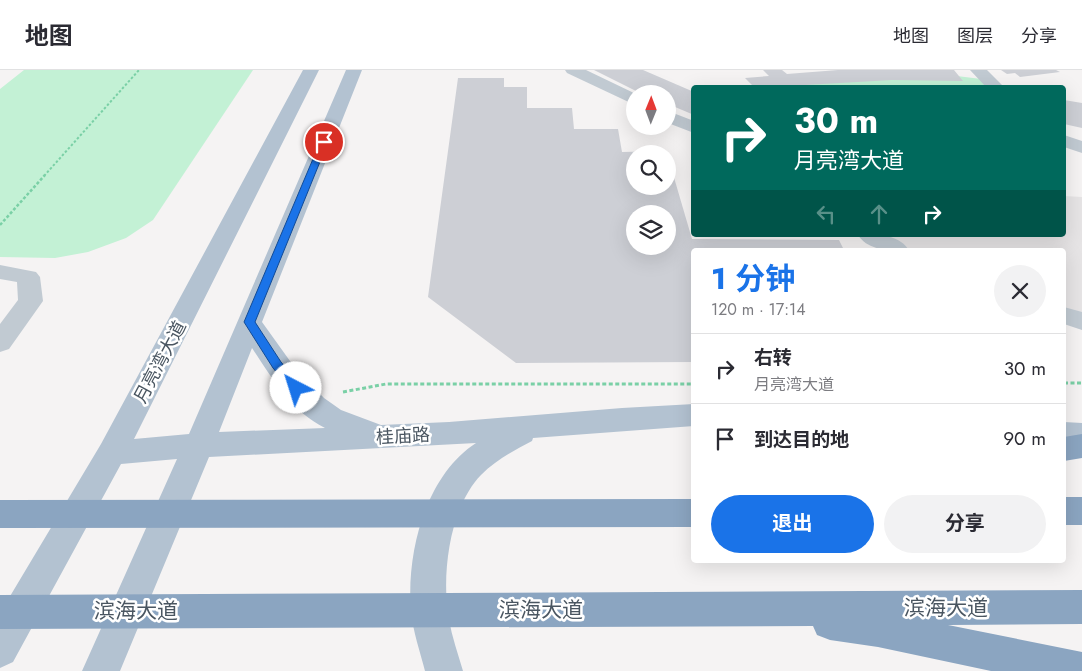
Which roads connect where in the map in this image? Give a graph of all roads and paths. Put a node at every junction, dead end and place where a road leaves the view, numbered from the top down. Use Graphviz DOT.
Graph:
graph roads {
  1 [pos="139,70"];
  2 [pos="311,70"];
  3 [pos="354,70"];
  4 [pos="574,70"];
  5 [pos="978,70"];
  6 [pos="993,85"];
  7 [pos="626,96"];
  8 [pos="676,120"];
  9 [pos="691,127"];
  10 [pos="1066,142"];
  11 [pos="1082,147"];
  12 [pos="0,225"];
  13 [pos="872,237"];
  14 [pos="894,248"];
  15 [pos="0,272"];
  16 [pos="1066,316"];
  17 [pos="1082,321"];
  18 [pos="249,322"];
  19 [pos="0,343"];
  20 [pos="1066,383"];
  21 [pos="1082,383"];
  22 [pos="691,384"];
  23 [pos="306,399"];
  24 [pos="691,415"];
  25 [pos="534,427"];
  26 [pos="1066,434"];
  27 [pos="1082,435"];
  28 [pos="399,436"];
  29 [pos="198,445"];
  30 [pos="1082,446"];
  31 [pos="1066,449"];
  32 [pos="112,453"];
  33 [pos="1066,511"];
  34 [pos="1082,511"];
  35 [pos="691,513"];
  36 [pos="0,514"];
  37 [pos="1082,607"];
  38 [pos="750,609"];
  39 [pos="0,612"];
  40 [pos="0,649"];
  41 [pos="101,671"];
  42 [pos="444,671"];
  43 [pos="1082,671"];
  1 -- 12 [label="path"];
  2 -- 32 [label="main road, 月亮湾大道"];
  3 -- 18 [label="main road"];
  4 -- 7 [label="street"];
  5 -- 6 [label="street"];
  8 -- 9 [label="street"];
  10 -- 11 [label="street"];
  13 -- 14 [label="street"];
  15 -- 19 [label="street"];
  16 -- 17 [label="street"];
  18 -- 23 [label="main road"];
  18 -- 29 [label="main road"];
  20 -- 21 [label="path"];
  22 -- 23 [label="path"];
  23 -- 28 [label="main road"];
  24 -- 25 [label="main road, 桂庙路"];
  25 -- 28 [label="main road, 桂庙路"];
  25 -- 42 [label="main road"];
  26 -- 27 [label="main road"];
  28 -- 29 [label="main road, 桂庙路"];
  29 -- 32 [label="main road, 桂庙路"];
  29 -- 41 [label="main road"];
  30 -- 31 [label="highway"];
  32 -- 40 [label="main road, 月亮湾大道"];
  33 -- 34 [label="highway"];
  35 -- 36 [label="highway"];
  37 -- 38 [label="highway, 滨海大道"];
  38 -- 39 [label="highway, 滨海大道"];
  38 -- 43 [label="highway"];
}
